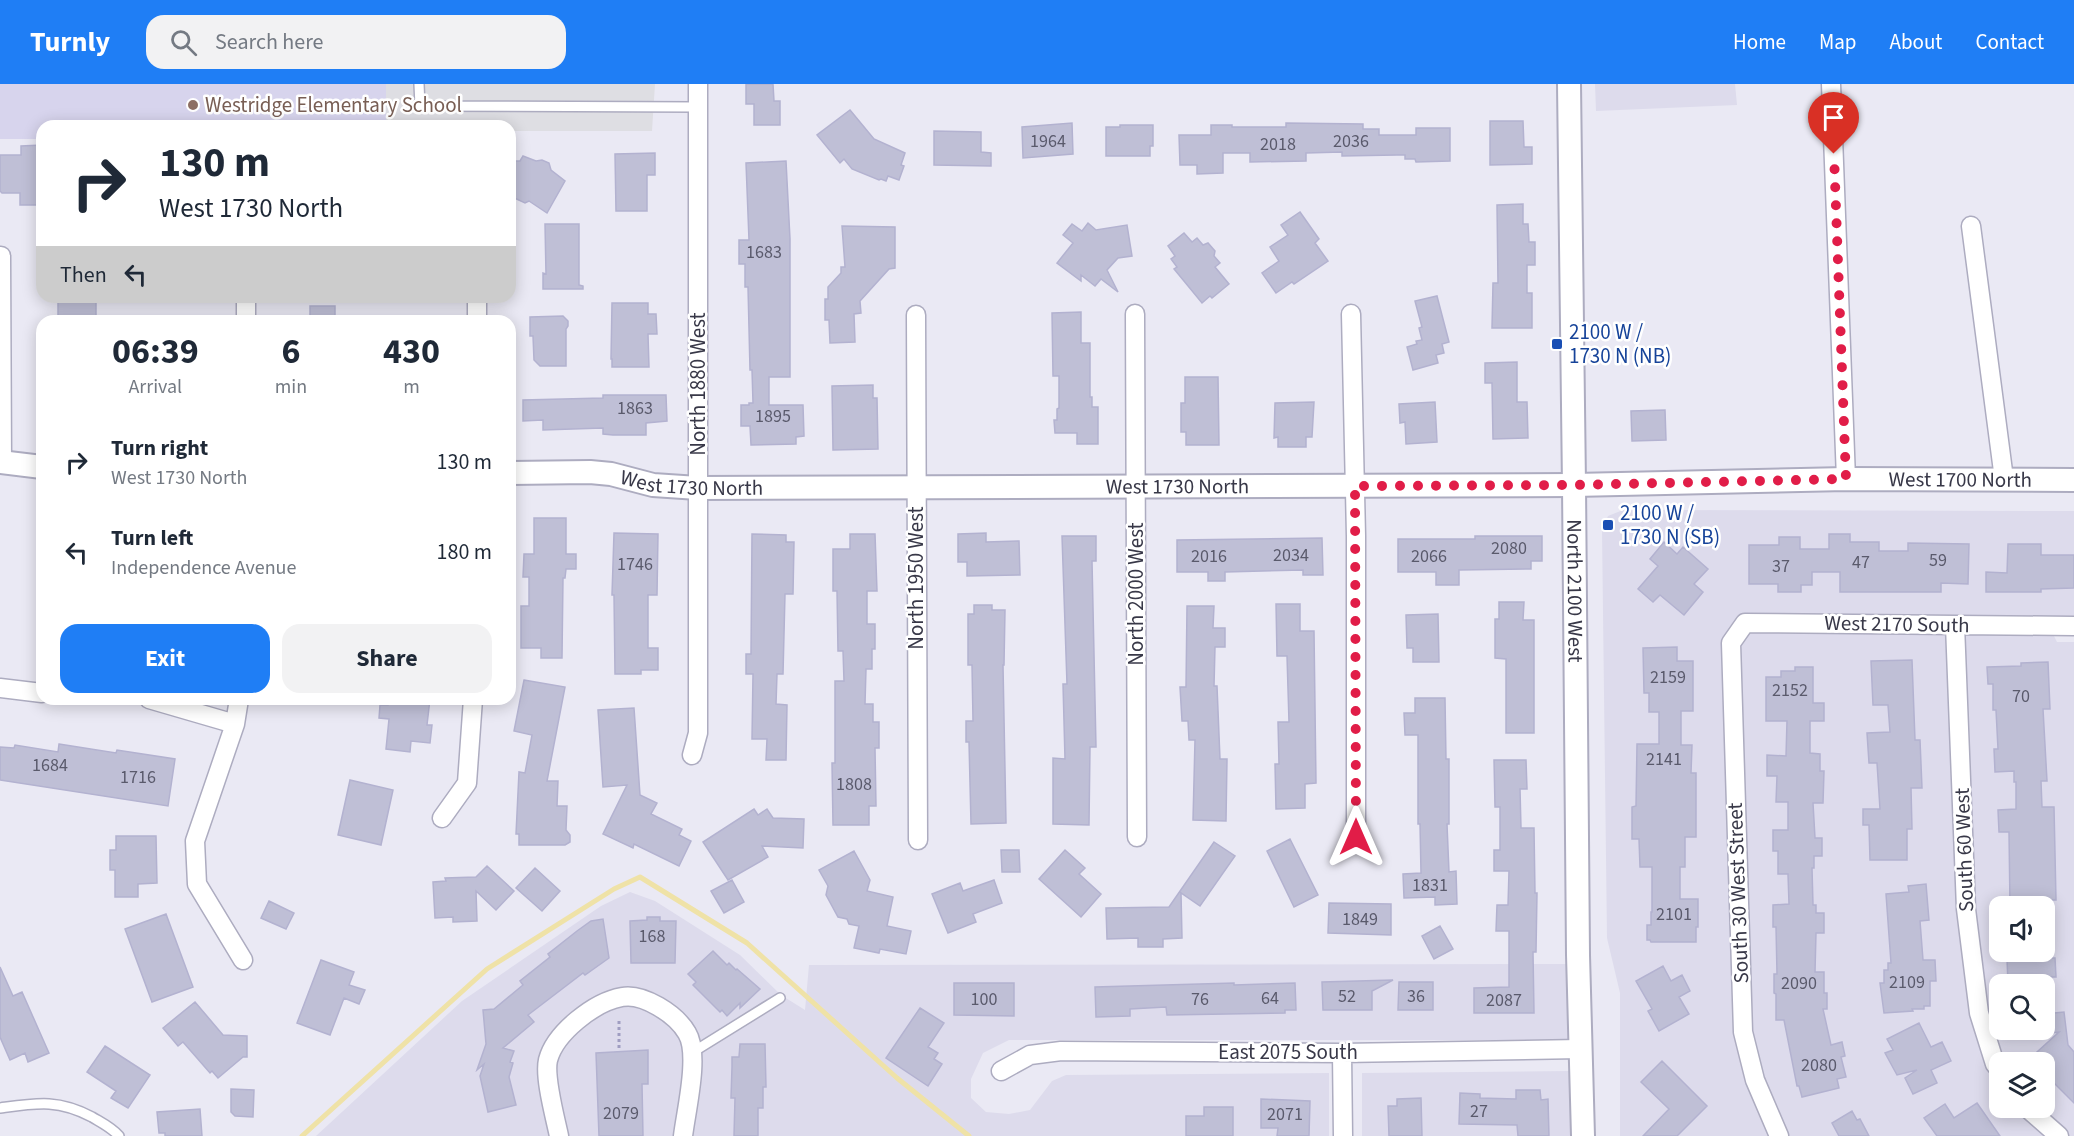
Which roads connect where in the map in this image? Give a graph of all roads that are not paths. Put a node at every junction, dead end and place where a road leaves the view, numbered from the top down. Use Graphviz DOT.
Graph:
graph roads {
  1 [pos="419,84"];
  2 [pos="698,84"];
  3 [pos="1569,84"];
  4 [pos="1831,84"];
  5 [pos="698,107"];
  6 [pos="1971,226"];
  7 [pos="1,256"];
  8 [pos="1135,314"];
  9 [pos="1351,314"];
  10 [pos="916,315"];
  11 [pos="1,463"];
  12 [pos="36,466"];
  13 [pos="516,473"];
  14 [pos="1846,479"];
  15 [pos="2004,479"];
  16 [pos="2074,480"];
  17 [pos="1574,485"];
  18 [pos="1136,486"];
  19 [pos="1355,486"];
  20 [pos="915,487"];
  21 [pos="698,488"];
  22 [pos="1955,625"];
  23 [pos="2074,626"];
  24 [pos="1731,644"];
  25 [pos="0,688"];
  26 [pos="36,692"];
  27 [pos="170,705"];
  28 [pos="238,705"];
  29 [pos="473,705"];
  30 [pos="235,724"];
  31 [pos="692,755"];
  32 [pos="442,818"];
  33 [pos="1137,837"];
  34 [pos="1356,837"];
  35 [pos="918,840"];
  36 [pos="243,960"];
  37 [pos="780,998"];
  38 [pos="1580,1049"];
  39 [pos="693,1052"];
  40 [pos="1991,1052"];
  41 [pos="1342,1053"];
  42 [pos="1001,1071"];
  43 [pos="0,1108"];
  44 [pos="2039,1118"];
  45 [pos="119,1136"];
  46 [pos="559,1136"];
  47 [pos="683,1136"];
  48 [pos="1342,1136"];
  49 [pos="1583,1136"];
  50 [pos="1779,1136"];
  51 [pos="2059,1136"];
  1 -- 5 [label="lane"];
  2 -- 5 [label="street, North 1880 West"];
  3 -- 17 [label="street, North 2100 West"];
  4 -- 14 [label="street"];
  5 -- 21 [label="street, North 1880 West"];
  6 -- 15 [label="street"];
  7 -- 11 [label="street"];
  8 -- 18 [label="street, North 2000 West"];
  9 -- 19 [label="street"];
  10 -- 20 [label="street, North 1950 West"];
  11 -- 12 [label="street"];
  13 -- 21 [label="street, West 1730 North"];
  14 -- 15 [label="street, West 1700 North"];
  14 -- 17 [label="street, West 1730 North"];
  15 -- 16 [label="street, West 1700 North"];
  17 -- 19 [label="street, West 1730 North"];
  17 -- 38 [label="street, North 2100 West"];
  18 -- 19 [label="street, West 1730 North"];
  18 -- 20 [label="street, West 1730 North"];
  18 -- 33 [label="street, North 2000 West"];
  19 -- 34 [label="street"];
  20 -- 21 [label="street, West 1730 North"];
  20 -- 35 [label="street, North 1950 West"];
  21 -- 31 [label="street, North 1880 West"];
  22 -- 23 [label="street, West 2170 South"];
  22 -- 24 [label="street, West 2170 South"];
  22 -- 40 [label="street, South 60 West"];
  24 -- 50 [label="street, South 30 West Street"];
  25 -- 26 [label="street"];
  27 -- 30 [label="street"];
  28 -- 30 [label="street"];
  29 -- 32 [label="street"];
  30 -- 36 [label="street"];
  37 -- 39 [label="lane"];
  38 -- 41 [label="street, East 2075 South"];
  38 -- 49 [label="street, North 2100 West"];
  39 -- 46 [label="street"];
  39 -- 47 [label="street"];
  41 -- 42 [label="street, East 2075 South"];
  41 -- 48 [label="street"];
  43 -- 45 [label="lane"];
  44 -- 51 [label="street"];
}
